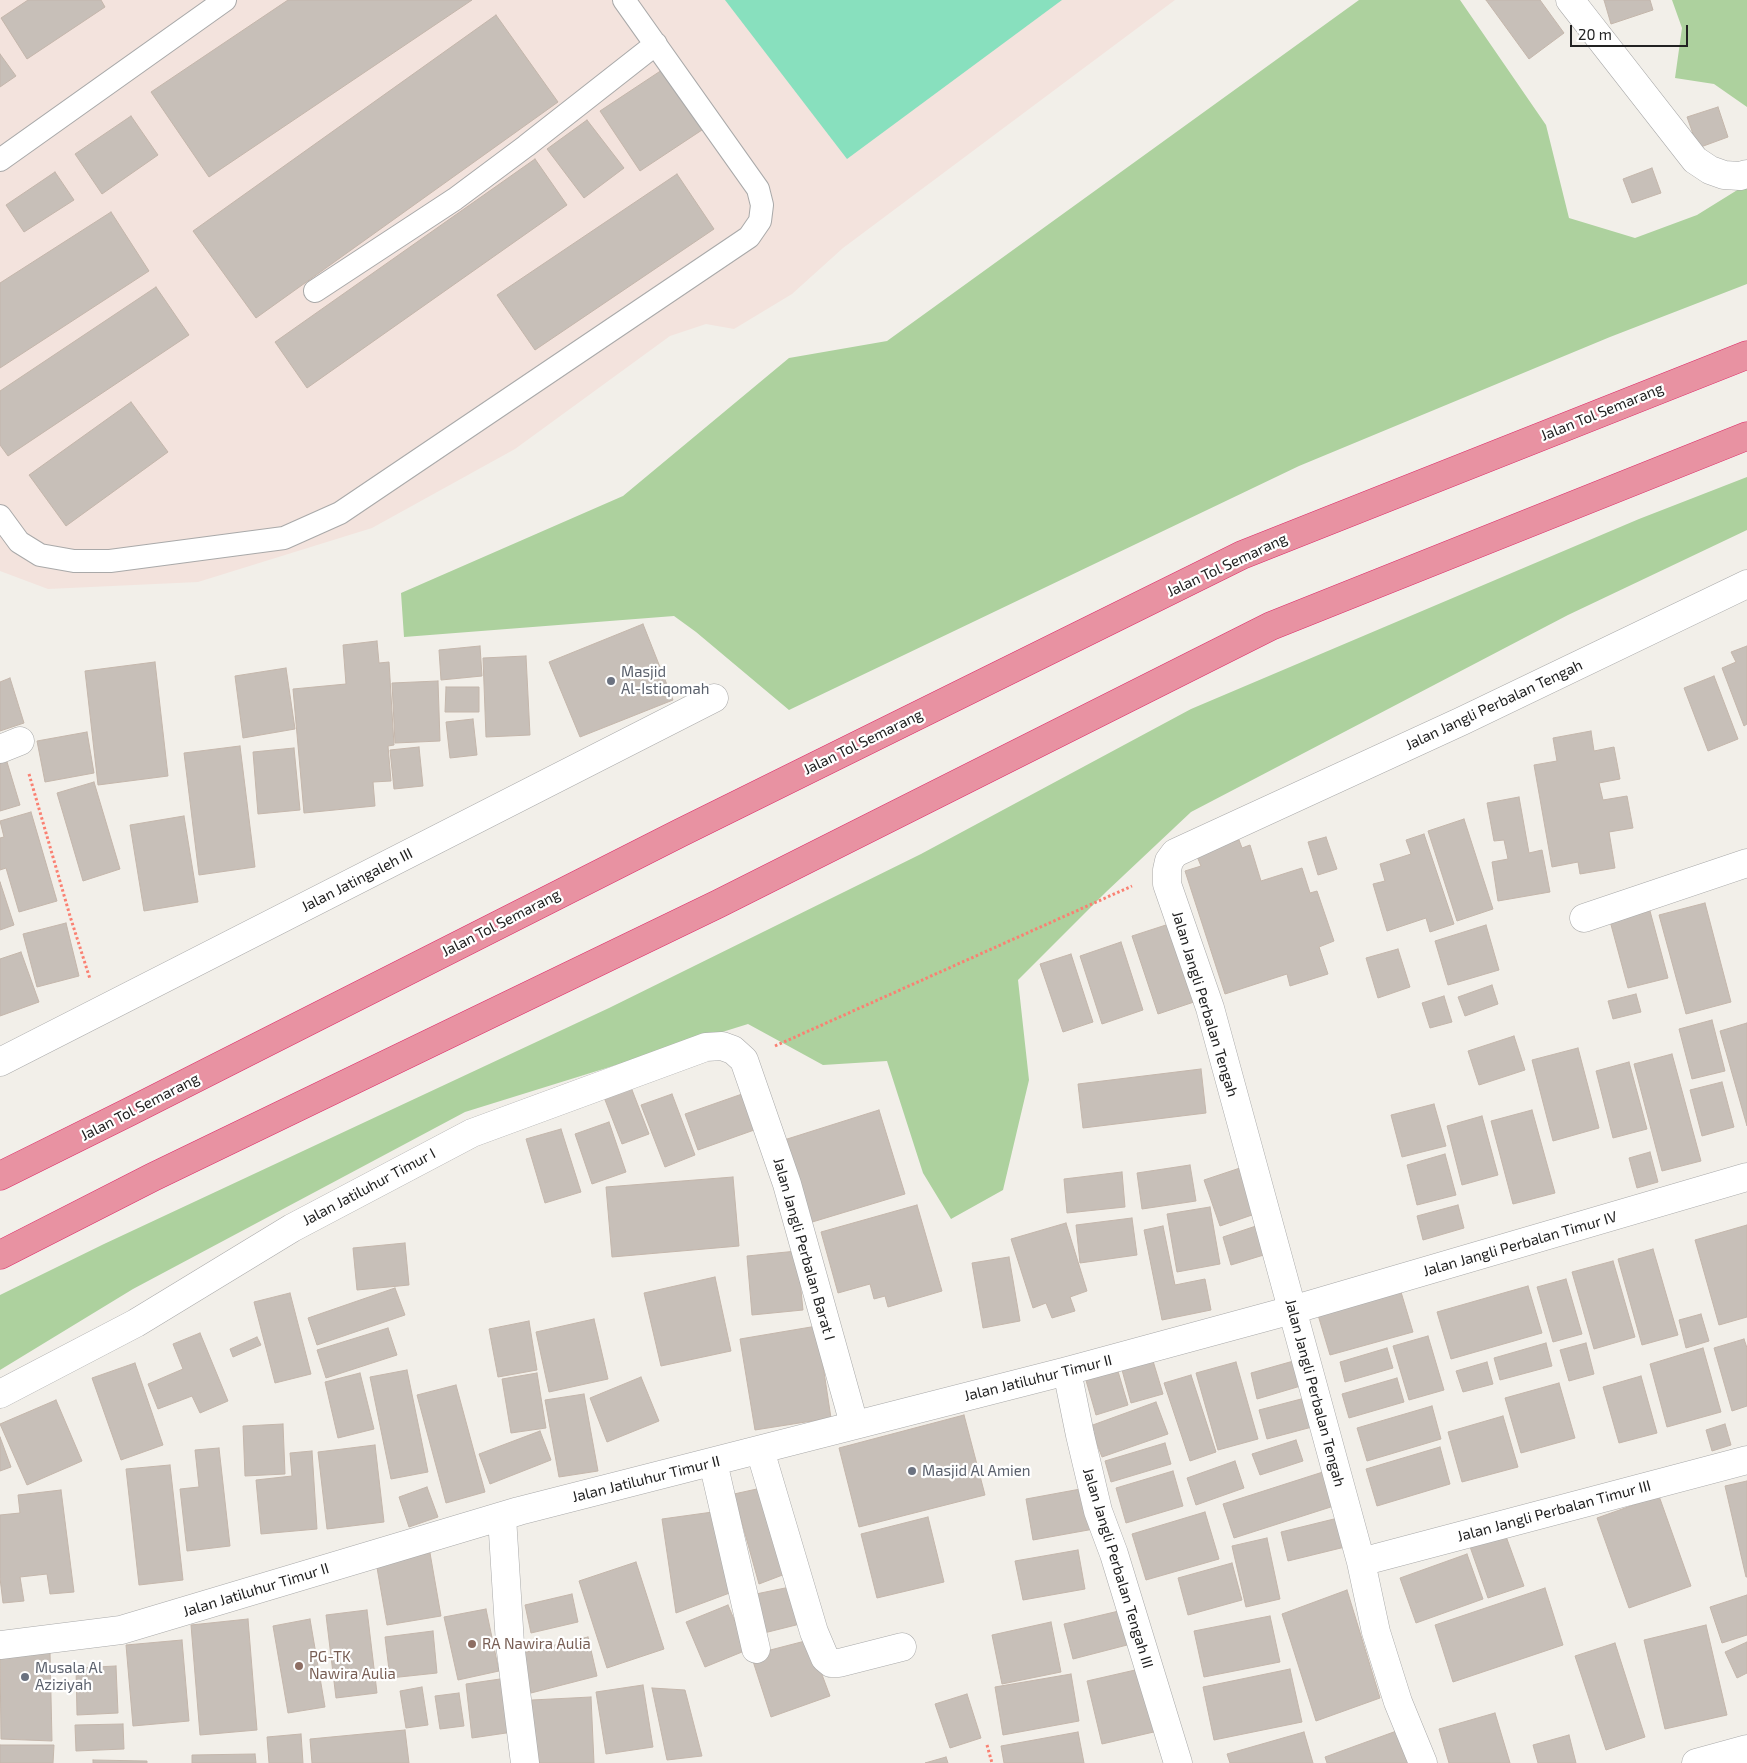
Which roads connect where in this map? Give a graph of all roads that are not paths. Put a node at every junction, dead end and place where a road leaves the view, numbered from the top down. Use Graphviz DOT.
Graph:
graph roads {
  1 [pos="225,0"];
  2 [pos="624,0"];
  3 [pos="1570,0"];
  4 [pos="656,44"];
  5 [pos="0,160"];
  6 [pos="1747,174"];
  7 [pos="315,291"];
  8 [pos="1747,355"];
  9 [pos="1747,436"];
  10 [pos="0,516"];
  11 [pos="1747,584"];
  12 [pos="714,698"];
  13 [pos="1747,863"];
  14 [pos="1584,918"];
  15 [pos="0,1062"];
  16 [pos="746,1067"];
  17 [pos="0,1176"];
  18 [pos="1747,1177"];
  19 [pos="0,1255"];
  20 [pos="1292,1310"];
  21 [pos="1067,1371"];
  22 [pos="0,1394"];
  23 [pos="854,1424"];
  24 [pos="760,1450"];
  25 [pos="1747,1460"];
  26 [pos="713,1462"];
  27 [pos="502,1517"];
  28 [pos="1361,1562"];
  29 [pos="0,1644"];
  30 [pos="902,1647"];
  31 [pos="756,1649"];
  32 [pos="1747,1749"];
  33 [pos="525,1763"];
  34 [pos="1178,1763"];
  35 [pos="1423,1763"];
  36 [pos="1696,1763"];
  1 -- 5 [label="lane"];
  2 -- 4 [label="lane"];
  3 -- 6 [label="street"];
  4 -- 7 [label="lane"];
  4 -- 10 [label="lane"];
  8 -- 17 [label="highway, Jalan Tol Semarang"];
  9 -- 19 [label="highway"];
  11 -- 20 [label="street, Jalan Jangli Perbalan Tengah"];
  12 -- 15 [label="street, Jalan Jatingaleh III"];
  13 -- 14 [label="street"];
  16 -- 22 [label="street, Jalan Jatiluhur Timur I"];
  16 -- 23 [label="street, Jalan Jangli Perbalan Barat I"];
  18 -- 20 [label="street, Jalan Jangli Perbalan Timur IV"];
  20 -- 21 [label="street, Jalan Jatiluhur Timur II"];
  20 -- 28 [label="street, Jalan Jangli Perbalan Tengah"];
  21 -- 23 [label="street, Jalan Jatiluhur Timur II"];
  21 -- 34 [label="street, Jalan Jangli Perbalan Tengah III"];
  23 -- 24 [label="street, Jalan Jatiluhur Timur II"];
  24 -- 26 [label="street, Jalan Jatiluhur Timur II"];
  24 -- 30 [label="street"];
  25 -- 28 [label="street, Jalan Jangli Perbalan Timur III"];
  26 -- 27 [label="street, Jalan Jatiluhur Timur II"];
  26 -- 31 [label="street"];
  27 -- 29 [label="street, Jalan Jatiluhur Timur II"];
  27 -- 33 [label="street"];
  28 -- 35 [label="street, Jalan Jangli Perbalan Tengah"];
  32 -- 36 [label="street"];
}
